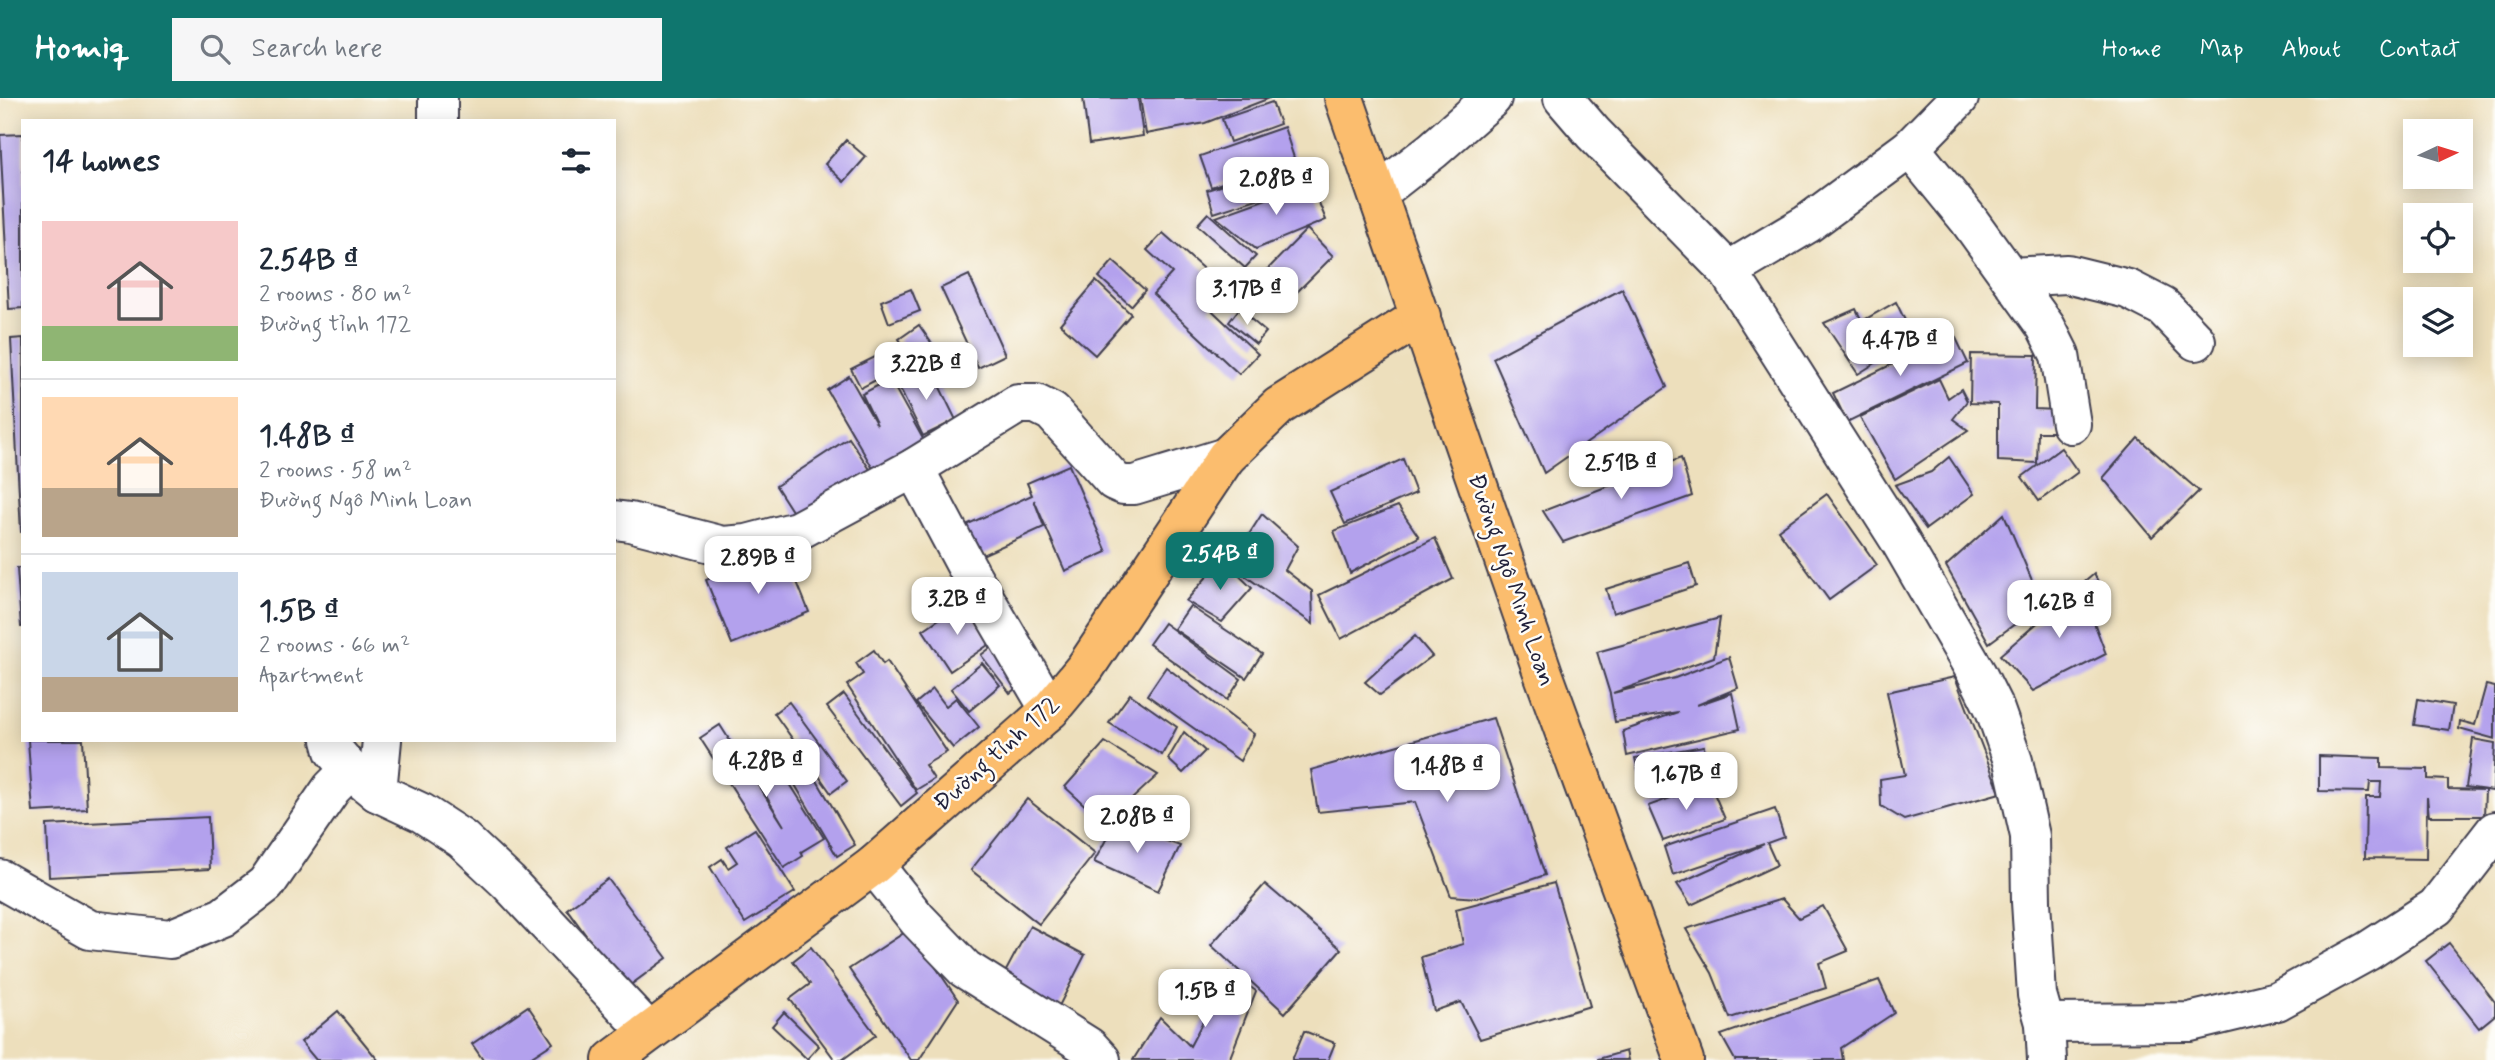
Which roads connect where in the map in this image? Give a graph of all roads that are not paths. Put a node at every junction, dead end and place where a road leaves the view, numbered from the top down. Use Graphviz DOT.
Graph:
graph roads {
  1 [pos="438,98"];
  2 [pos="1344,98"];
  3 [pos="1492,98"];
  4 [pos="1563,98"];
  5 [pos="1959,98"];
  6 [pos="439,119"];
  7 [pos="1910,148"];
  8 [pos="1378,193"];
  9 [pos="1728,271"];
  10 [pos="2010,277"];
  11 [pos="1421,316"];
  12 [pos="2196,341"];
  13 [pos="2071,424"];
  14 [pos="1226,457"];
  15 [pos="914,468"];
  16 [pos="616,520"];
  17 [pos="1050,710"];
  18 [pos="380,742"];
  19 [pos="353,767"];
  20 [pos="2495,831"];
  21 [pos="874,865"];
  22 [pos="0,879"];
  23 [pos="649,1032"];
  24 [pos="2046,1042"];
  25 [pos="612,1060"];
  26 [pos="1101,1060"];
  27 [pos="1684,1060"];
  1 -- 6 [label="street"];
  2 -- 8 [label="main road, Đường Ngô Minh Loan"];
  3 -- 8 [label="street"];
  4 -- 9 [label="street"];
  5 -- 7 [label="street"];
  7 -- 9 [label="street"];
  7 -- 10 [label="street"];
  8 -- 11 [label="main road, Đường Ngô Minh Loan"];
  9 -- 24 [label="street"];
  10 -- 12 [label="street"];
  10 -- 13 [label="street"];
  11 -- 14 [label="main road, Đường tỉnh 172"];
  11 -- 27 [label="main road, Đường Ngô Minh Loan"];
  14 -- 15 [label="street"];
  14 -- 17 [label="main road, Đường tỉnh 172"];
  15 -- 16 [label="street"];
  15 -- 17 [label="street"];
  17 -- 21 [label="main road, Đường tỉnh 172"];
  18 -- 19 [label="street"];
  19 -- 22 [label="street"];
  19 -- 23 [label="street"];
  20 -- 24 [label="street"];
  21 -- 23 [label="main road, Đường tỉnh 172"];
  21 -- 26 [label="street"];
  23 -- 25 [label="main road, Đường tỉnh 172"];
}
